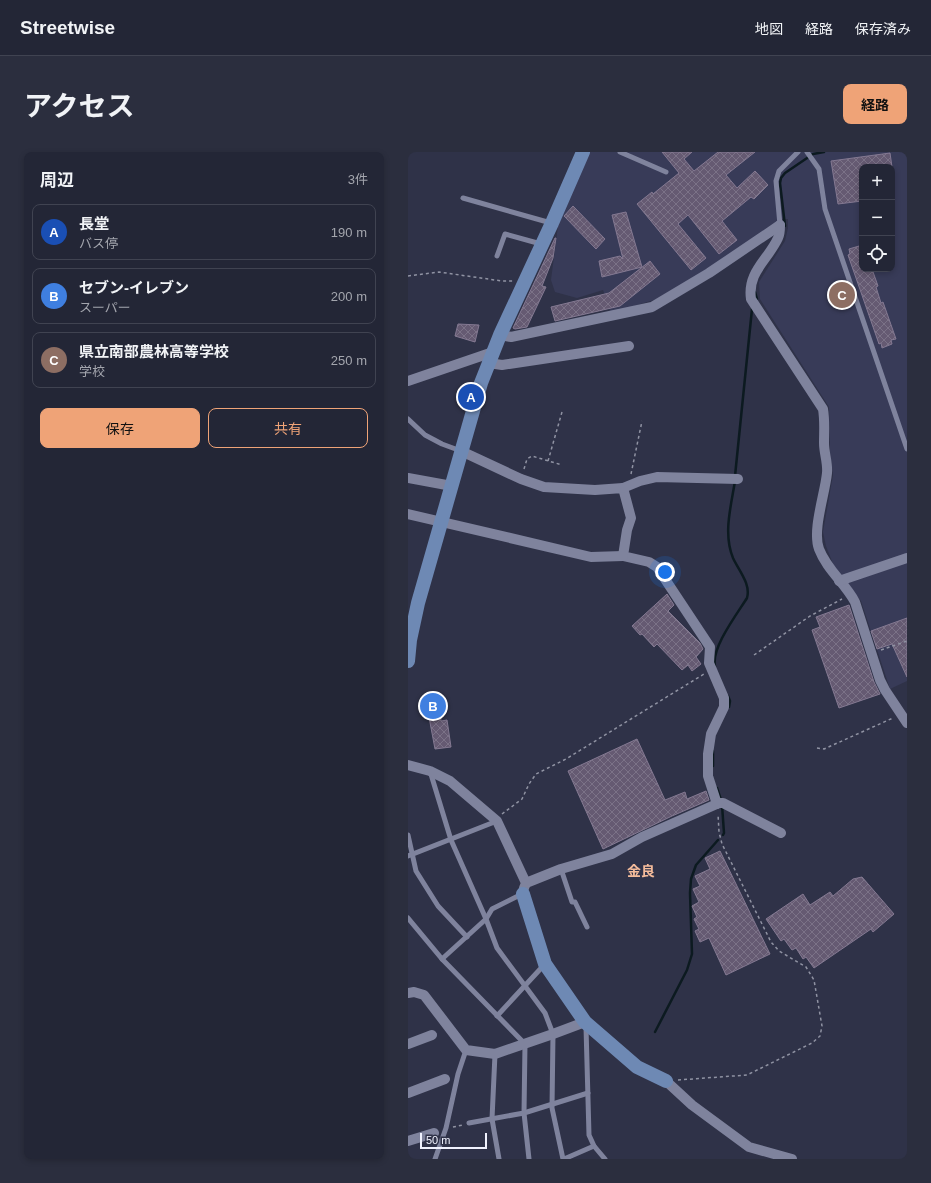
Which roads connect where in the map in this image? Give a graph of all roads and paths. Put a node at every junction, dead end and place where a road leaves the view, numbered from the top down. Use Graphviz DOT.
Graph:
graph roads {
  1 [pos="583,152"];
  2 [pos="620,152"];
  3 [pos="798,152"];
  4 [pos="808,152"];
  5 [pos="666,172"];
  6 [pos="463,198"];
  7 [pos="552,224"];
  8 [pos="780,225"];
  9 [pos="543,244"];
  10 [pos="497,256"];
  11 [pos="408,276"];
  12 [pos="525,282"];
  13 [pos="500,335"];
  14 [pos="629,346"];
  15 [pos="491,358"];
  16 [pos="408,381"];
  17 [pos="562,412"];
  18 [pos="408,419"];
  19 [pos="642,421"];
  20 [pos="907,448"];
  21 [pos="461,451"];
  22 [pos="548,461"];
  23 [pos="562,465"];
  24 [pos="408,478"];
  25 [pos="521,479"];
  26 [pos="734,479"];
  27 [pos="452,486"];
  28 [pos="625,488"];
  29 [pos="408,514"];
  30 [pos="441,522"];
  31 [pos="623,556"];
  32 [pos="907,558"];
  33 [pos="839,581"];
  34 [pos="851,594"];
  35 [pos="907,641"];
  36 [pos="872,654"];
  37 [pos="754,655"];
  38 [pos="408,661"];
  39 [pos="711,669"];
  40 [pos="904,719"];
  41 [pos="817,748"];
  42 [pos="408,765"];
  43 [pos="430,772"];
  44 [pos="720,804"];
  45 [pos="496,820"];
  46 [pos="781,833"];
  47 [pos="408,835"];
  48 [pos="450,840"];
  49 [pos="410,855"];
  50 [pos="562,869"];
  51 [pos="524,888"];
  52 [pos="408,918"];
  53 [pos="486,919"];
  54 [pos="587,927"];
  55 [pos="467,937"];
  56 [pos="442,959"];
  57 [pos="545,964"];
  58 [pos="525,987"];
  59 [pos="408,993"];
  60 [pos="497,1016"];
  61 [pos="585,1022"];
  62 [pos="553,1034"];
  63 [pos="432,1035"];
  64 [pos="408,1044"];
  65 [pos="525,1044"];
  66 [pos="466,1050"];
  67 [pos="495,1054"];
  68 [pos="445,1079"];
  69 [pos="666,1080"];
  70 [pos="408,1093"];
  71 [pos="588,1093"];
  72 [pos="552,1104"];
  73 [pos="524,1113"];
  74 [pos="492,1119"];
  75 [pos="469,1123"];
  76 [pos="434,1133"];
  77 [pos="408,1142"];
  78 [pos="594,1146"];
  79 [pos="435,1159"];
  80 [pos="499,1159"];
  81 [pos="529,1159"];
  82 [pos="564,1159"];
  83 [pos="605,1159"];
  84 [pos="792,1159"];
  1 -- 7 [label="street"];
  2 -- 5 [label="lane"];
  3 -- 8 [label="lane"];
  4 -- 20 [label="lane"];
  6 -- 7 [label="lane"];
  7 -- 9 [label="street"];
  8 -- 13 [label="street"];
  8 -- 33 [label="street"];
  9 -- 10 [label="lane"];
  9 -- 12 [label="street"];
  11 -- 12 [label="path"];
  12 -- 13 [label="street"];
  13 -- 15 [label="street"];
  14 -- 15 [label="street"];
  15 -- 16 [label="street"];
  15 -- 21 [label="street"];
  17 -- 22 [label="path"];
  18 -- 21 [label="lane"];
  19 -- 28 [label="path"];
  21 -- 25 [label="street"];
  21 -- 27 [label="street"];
  22 -- 23 [label="path"];
  22 -- 25 [label="path"];
  24 -- 27 [label="street"];
  25 -- 28 [label="street"];
  26 -- 28 [label="street"];
  27 -- 30 [label="street"];
  28 -- 31 [label="street"];
  29 -- 30 [label="street"];
  30 -- 31 [label="street"];
  30 -- 38 [label="street"];
  31 -- 39 [label="street"];
  32 -- 33 [label="street"];
  33 -- 34 [label="street"];
  34 -- 36 [label="street"];
  34 -- 37 [label="path"];
  35 -- 36 [label="path"];
  36 -- 40 [label="street"];
  39 -- 44 [label="street"];
  39 -- 45 [label="path"];
  40 -- 41 [label="path"];
  42 -- 43 [label="street"];
  43 -- 45 [label="street"];
  43 -- 48 [label="lane"];
  44 -- 46 [label="street"];
  44 -- 50 [label="street"];
  44 -- 69 [label="path"];
  45 -- 48 [label="lane"];
  45 -- 51 [label="street"];
  47 -- 49 [label="lane"];
  48 -- 49 [label="lane"];
  48 -- 53 [label="lane"];
  49 -- 55 [label="lane"];
  50 -- 51 [label="street"];
  50 -- 54 [label="lane"];
  51 -- 53 [label="lane"];
  51 -- 57 [label="street"];
  52 -- 56 [label="lane"];
  53 -- 55 [label="lane"];
  53 -- 58 [label="lane"];
  55 -- 56 [label="lane"];
  56 -- 60 [label="lane"];
  57 -- 58 [label="lane"];
  57 -- 61 [label="street"];
  58 -- 60 [label="lane"];
  58 -- 62 [label="lane"];
  59 -- 66 [label="street"];
  60 -- 65 [label="lane"];
  61 -- 62 [label="street"];
  61 -- 69 [label="street"];
  61 -- 71 [label="lane"];
  62 -- 65 [label="street"];
  62 -- 72 [label="lane"];
  63 -- 64 [label="street"];
  65 -- 67 [label="street"];
  65 -- 73 [label="lane"];
  66 -- 67 [label="street"];
  66 -- 79 [label="lane"];
  67 -- 74 [label="lane"];
  68 -- 70 [label="street"];
  69 -- 84 [label="street"];
  71 -- 72 [label="lane"];
  71 -- 78 [label="lane"];
  72 -- 73 [label="lane"];
  72 -- 82 [label="lane"];
  73 -- 74 [label="lane"];
  73 -- 81 [label="lane"];
  74 -- 75 [label="lane"];
  74 -- 80 [label="lane"];
  76 -- 77 [label="street"];
  78 -- 82 [label="lane"];
  78 -- 83 [label="lane"];
}
